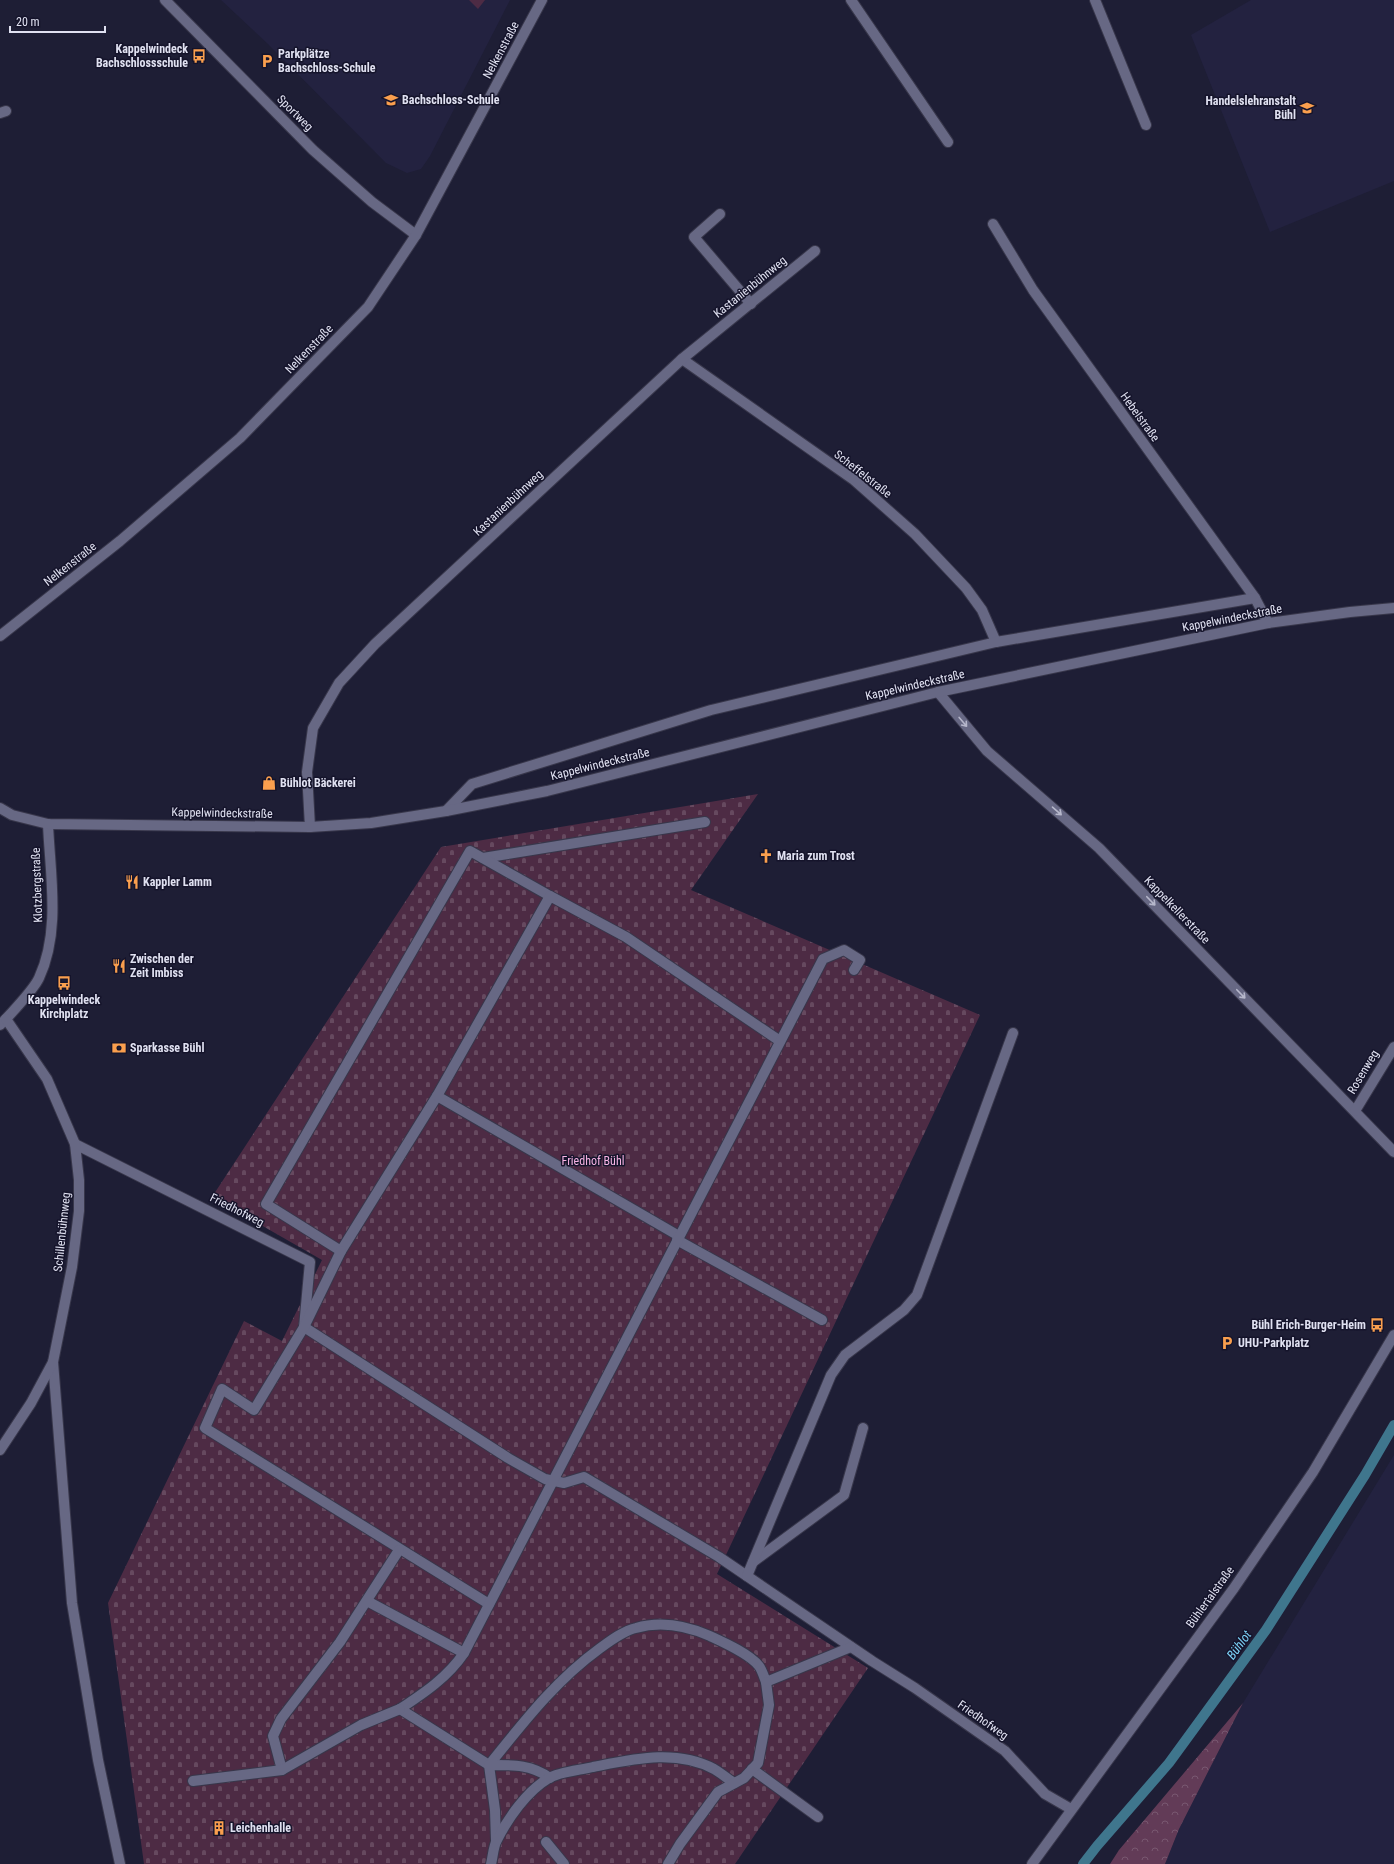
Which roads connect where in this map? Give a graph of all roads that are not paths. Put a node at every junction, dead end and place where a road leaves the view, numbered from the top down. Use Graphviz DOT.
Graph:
graph roads {
  1 [pos="165,0"];
  2 [pos="542,0"];
  3 [pos="851,0"];
  4 [pos="1095,0"];
  5 [pos="1146,125"];
  6 [pos="948,142"];
  7 [pos="720,214"];
  8 [pos="993,224"];
  9 [pos="416,235"];
  10 [pos="815,251"];
  11 [pos="751,304"];
  12 [pos="682,360"];
  13 [pos="1255,598"];
  14 [pos="1394,608"];
  15 [pos="1268,623"];
  16 [pos="0,636"];
  17 [pos="996,642"];
  18 [pos="938,692"];
  19 [pos="0,808"];
  20 [pos="446,811"];
  21 [pos="706,822"];
  22 [pos="48,824"];
  23 [pos="310,827"];
  24 [pos="483,858"];
  25 [pos="550,896"];
  26 [pos="854,970"];
  27 [pos="3,1022"];
  28 [pos="1014,1033"];
  29 [pos="780,1042"];
  30 [pos="1394,1047"];
  31 [pos="437,1096"];
  32 [pos="1355,1111"];
  33 [pos="75,1144"];
  34 [pos="1394,1152"];
  35 [pos="678,1238"];
  36 [pos="341,1251"];
  37 [pos="822,1320"];
  38 [pos="304,1327"];
  39 [pos="1394,1335"];
  40 [pos="52,1362"];
  41 [pos="863,1428"];
  42 [pos="0,1450"];
  43 [pos="552,1480"];
  44 [pos="400,1550"];
  45 [pos="753,1562"];
  46 [pos="747,1576"];
  47 [pos="367,1601"];
  48 [pos="489,1604"];
  49 [pos="851,1647"];
  50 [pos="464,1653"];
  51 [pos="766,1682"];
  52 [pos="400,1709"];
  53 [pos="489,1765"];
  54 [pos="752,1769"];
  55 [pos="282,1770"];
  56 [pos="550,1778"];
  57 [pos="193,1781"];
  58 [pos="734,1783"];
  59 [pos="1071,1809"];
  60 [pos="818,1817"];
  61 [pos="496,1842"];
  62 [pos="546,1842"];
  63 [pos="120,1864"];
  64 [pos="491,1864"];
  65 [pos="564,1864"];
  66 [pos="668,1864"];
  67 [pos="1032,1864"];
  1 -- 9 [label="street, Sportweg"];
  2 -- 9 [label="street, Nelkenstraße"];
  3 -- 6 [label="street"];
  4 -- 5 [label="street"];
  7 -- 11 [label="street"];
  8 -- 13 [label="street, Hebelstraße"];
  9 -- 16 [label="street, Nelkenstraße"];
  10 -- 11 [label="street, Kastanienbühnweg"];
  11 -- 12 [label="street, Kastanienbühnweg"];
  12 -- 17 [label="street, Scheffelstraße"];
  12 -- 23 [label="street, Kastanienbühnweg"];
  13 -- 15 [label="street, Hebelstraße"];
  13 -- 17 [label="street, Kappelwindeckstraße"];
  14 -- 15 [label="street, Kappelwindeckstraße"];
  15 -- 18 [label="street, Kappelwindeckstraße"];
  17 -- 20 [label="street, Kappelwindeckstraße"];
  18 -- 20 [label="street, Kappelwindeckstraße"];
  18 -- 32 [label="street, Kappelkellerstraße, one-way"];
  19 -- 22 [label="street, Kappelwindeckstraße"];
  20 -- 23 [label="street, Kappelwindeckstraße"];
  21 -- 24 [label="street"];
  22 -- 23 [label="street, Kappelwindeckstraße"];
  22 -- 27 [label="street, Klotzbergstraße"];
  24 -- 25 [label="street"];
  24 -- 36 [label="street"];
  25 -- 29 [label="street"];
  25 -- 31 [label="street"];
  26 -- 29 [label="street"];
  27 -- 33 [label="street, Schillenbühnweg"];
  28 -- 45 [label="street"];
  29 -- 35 [label="street"];
  30 -- 32 [label="street, Rosenweg"];
  31 -- 35 [label="street"];
  31 -- 36 [label="street"];
  32 -- 34 [label="street, Kappelkellerstraße"];
  33 -- 38 [label="street, Friedhofweg"];
  33 -- 40 [label="street, Schillenbühnweg"];
  35 -- 37 [label="street"];
  35 -- 43 [label="street"];
  36 -- 38 [label="street"];
  38 -- 43 [label="street"];
  38 -- 44 [label="street"];
  39 -- 59 [label="street, Bühlertalstraße"];
  40 -- 42 [label="street, Schillenbühnweg"];
  40 -- 63 [label="street"];
  41 -- 45 [label="street"];
  43 -- 46 [label="street, Friedhofweg"];
  43 -- 48 [label="street"];
  44 -- 47 [label="street"];
  44 -- 48 [label="street"];
  45 -- 46 [label="street"];
  46 -- 49 [label="street, Friedhofweg"];
  47 -- 50 [label="street"];
  47 -- 55 [label="street"];
  48 -- 50 [label="street"];
  49 -- 51 [label="street"];
  49 -- 59 [label="street, Friedhofweg"];
  50 -- 52 [label="street"];
  51 -- 53 [label="street"];
  51 -- 54 [label="street"];
  52 -- 53 [label="street"];
  52 -- 55 [label="street"];
  53 -- 56 [label="street"];
  53 -- 61 [label="street"];
  54 -- 58 [label="street"];
  54 -- 60 [label="street"];
  55 -- 57 [label="street"];
  56 -- 58 [label="street"];
  56 -- 61 [label="street"];
  58 -- 66 [label="street"];
  59 -- 67 [label="street, Bühlertalstraße"];
  61 -- 64 [label="street"];
  62 -- 65 [label="street"];
}
